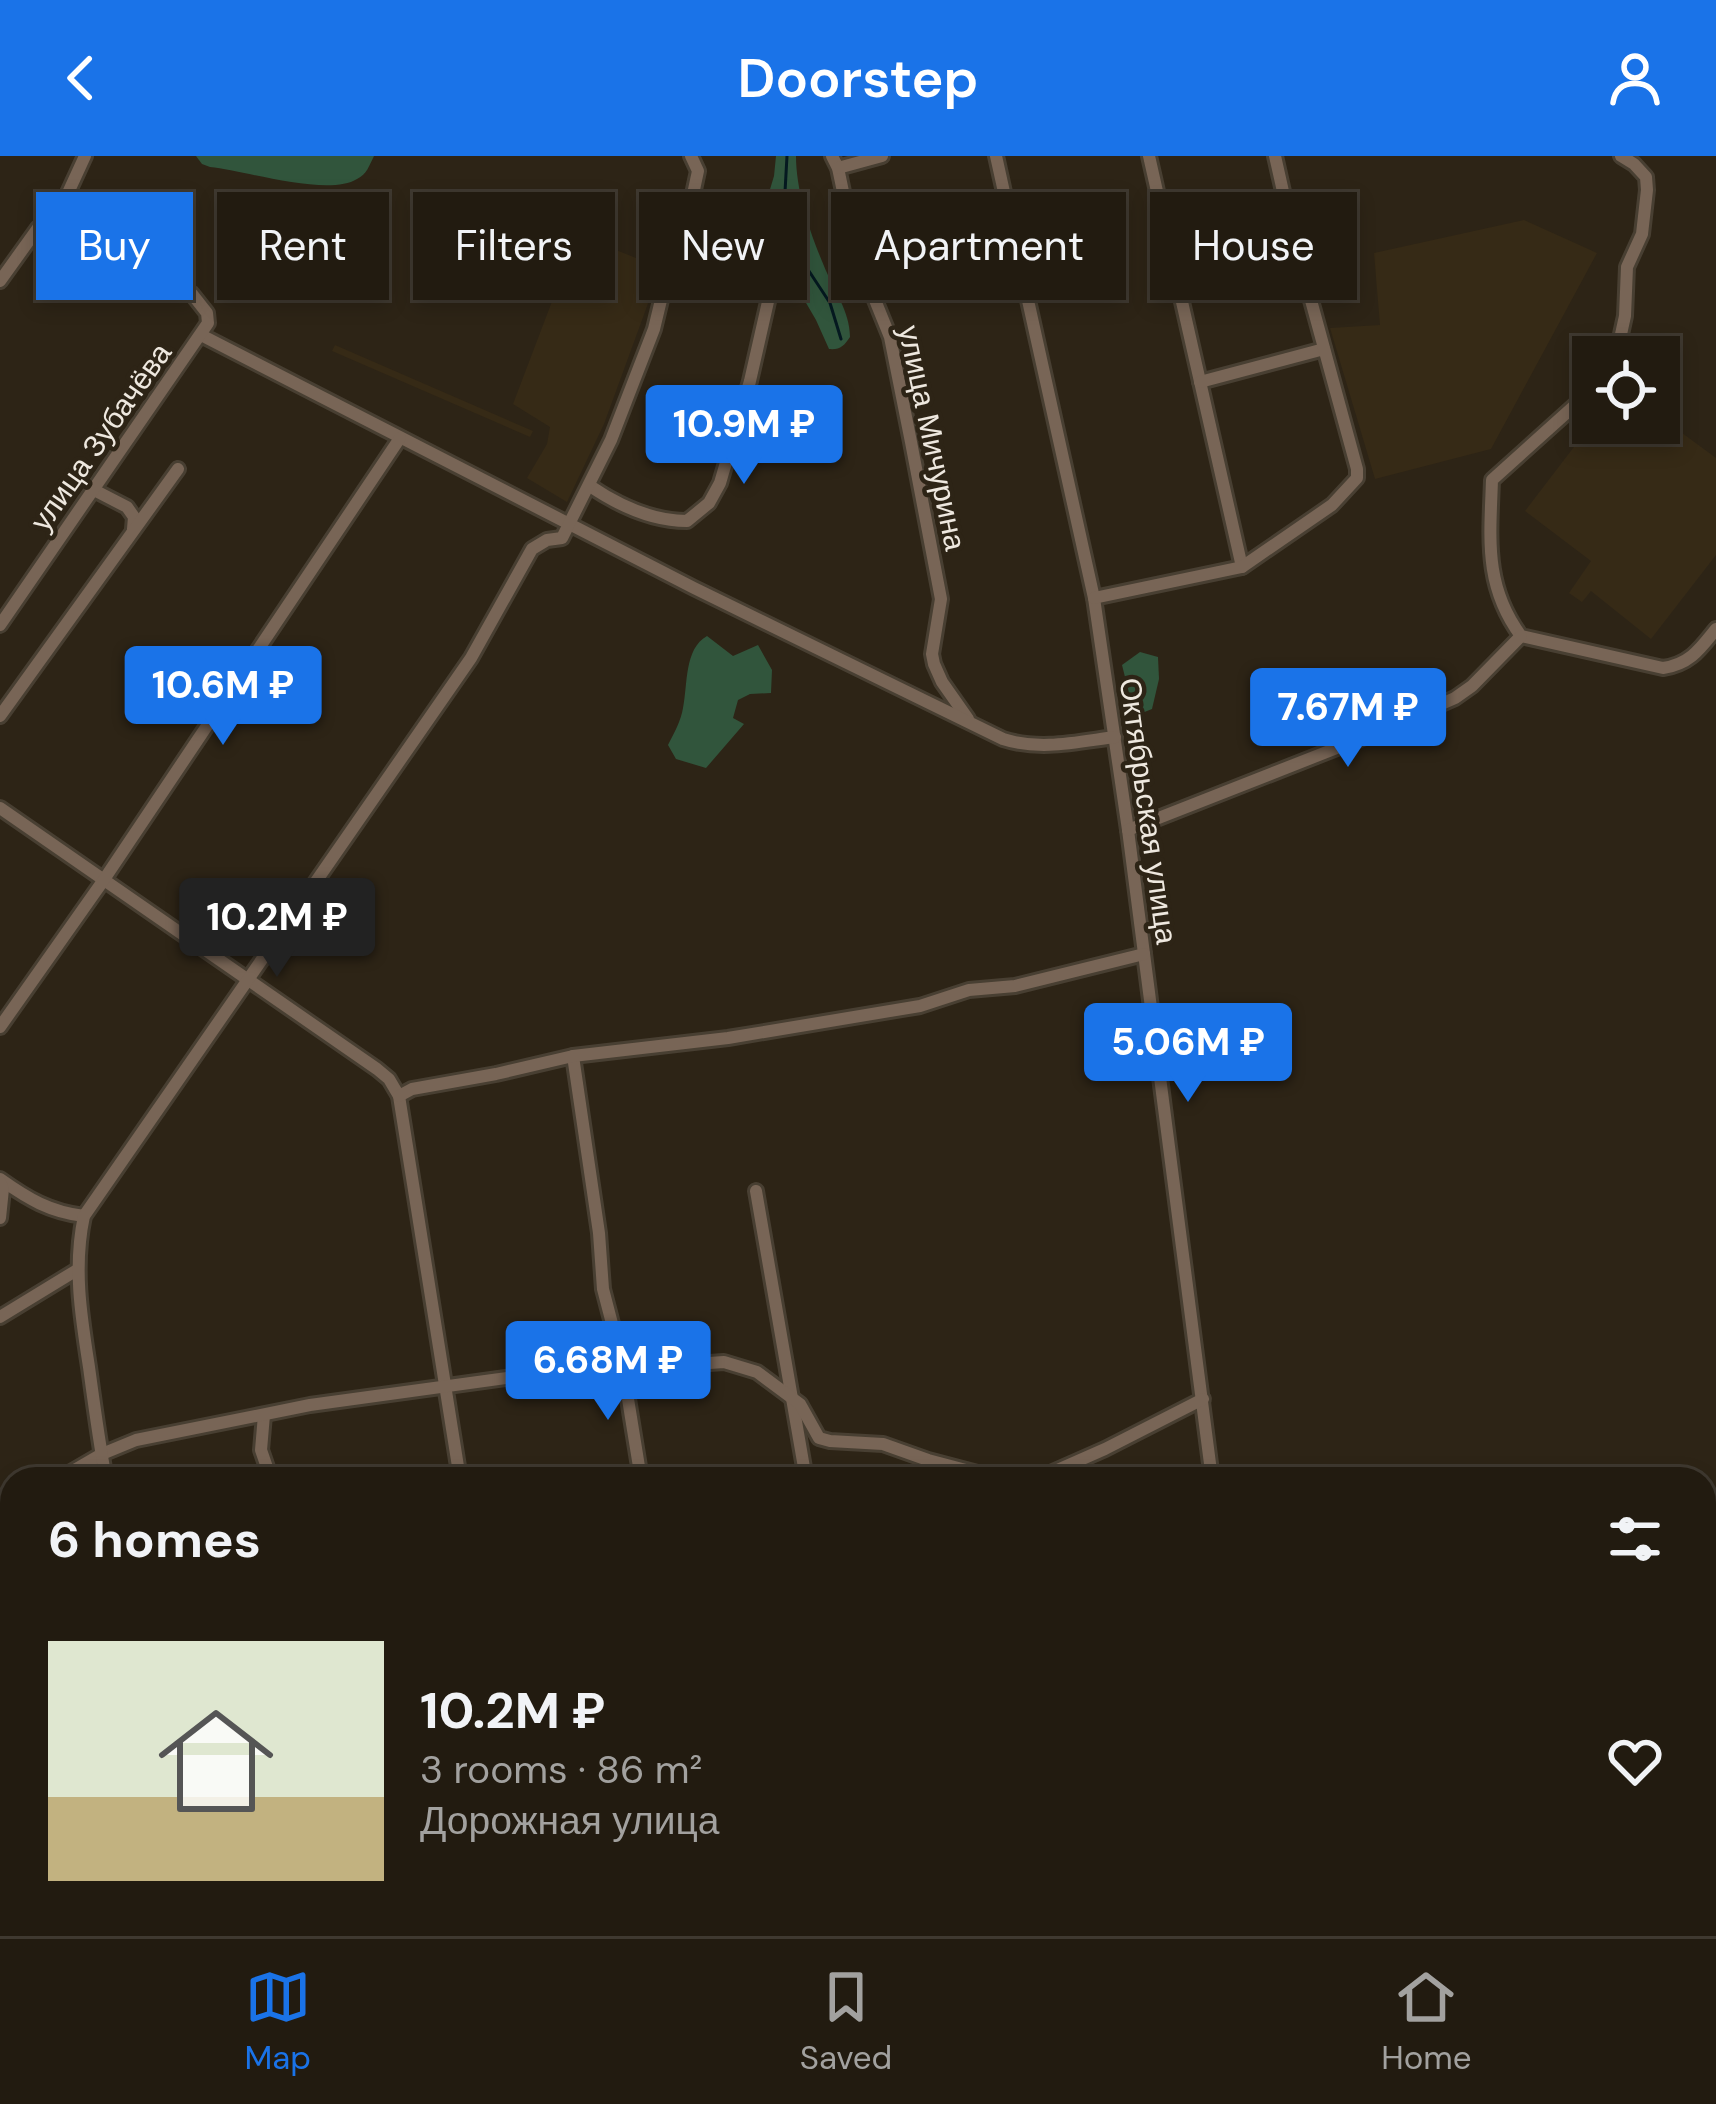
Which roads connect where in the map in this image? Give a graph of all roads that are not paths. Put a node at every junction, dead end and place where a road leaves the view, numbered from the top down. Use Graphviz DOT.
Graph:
graph roads {
  1 [pos="85,156"];
  2 [pos="691,156"];
  3 [pos="708,156"];
  4 [pos="881,156"];
  5 [pos="996,156"];
  6 [pos="1149,156"];
  7 [pos="1275,156"];
  8 [pos="1621,156"];
  9 [pos="835,162"];
  10 [pos="698,171"];
  11 [pos="69,192"];
  12 [pos="36,231"];
  13 [pos="0,281"];
  14 [pos="193,296"];
  15 [pos="768,300"];
  16 [pos="201,335"];
  17 [pos="1621,336"];
  18 [pos="1324,349"];
  19 [pos="1200,382"];
  20 [pos="1572,408"];
  21 [pos="400,438"];
  22 [pos="178,469"];
  23 [pos="590,486"];
  24 [pos="94,490"];
  25 [pos="570,524"];
  26 [pos="133,530"];
  27 [pos="1242,567"];
  28 [pos="1094,598"];
  29 [pos="0,625"];
  30 [pos="1716,629"];
  31 [pos="1521,636"];
  32 [pos="0,716"];
  33 [pos="973,724"];
  34 [pos="1115,737"];
  35 [pos="0,808"];
  36 [pos="1127,830"];
  37 [pos="103,881"];
  38 [pos="1144,954"];
  39 [pos="247,980"];
  40 [pos="0,1027"];
  41 [pos="573,1056"];
  42 [pos="399,1096"];
  43 [pos="0,1181"];
  44 [pos="756,1191"];
  45 [pos="84,1216"];
  46 [pos="0,1218"];
  47 [pos="77,1270"];
  48 [pos="0,1317"];
  49 [pos="622,1362"];
  50 [pos="444,1385"];
  51 [pos="793,1398"];
  52 [pos="1203,1399"];
  53 [pos="264,1415"];
  54 [pos="101,1454"];
  55 [pos="79,1467"];
  56 [pos="104,1467"];
  57 [pos="267,1467"];
  58 [pos="458,1467"];
  59 [pos="638,1467"];
  60 [pos="804,1467"];
  61 [pos="955,1467"];
  62 [pos="1064,1467"];
  63 [pos="1211,1467"];
  1 -- 11 [label="street"];
  2 -- 10 [label="street"];
  3 -- 10 [label="street"];
  4 -- 9 [label="street"];
  5 -- 28 [label="street, Октябрьская улица"];
  6 -- 19 [label="street"];
  7 -- 18 [label="street"];
  8 -- 17 [label="street"];
  9 -- 33 [label="street, улица Мичурина"];
  10 -- 23 [label="street"];
  12 -- 13 [label="street"];
  14 -- 16 [label="street"];
  15 -- 23 [label="street"];
  16 -- 21 [label="street"];
  16 -- 24 [label="street, улица Зубачёва"];
  18 -- 19 [label="street"];
  18 -- 27 [label="street"];
  19 -- 27 [label="street"];
  20 -- 31 [label="street"];
  21 -- 25 [label="street"];
  21 -- 37 [label="street"];
  22 -- 26 [label="street"];
  23 -- 25 [label="street"];
  24 -- 26 [label="street"];
  24 -- 29 [label="street, улица Зубачёва"];
  25 -- 33 [label="street"];
  25 -- 39 [label="street"];
  26 -- 32 [label="street"];
  27 -- 28 [label="street"];
  28 -- 34 [label="street, Октябрьская улица"];
  30 -- 31 [label="street"];
  31 -- 36 [label="street"];
  33 -- 34 [label="street"];
  34 -- 36 [label="street, Октябрьская улица"];
  35 -- 37 [label="street"];
  36 -- 38 [label="street, Октябрьская улица"];
  37 -- 39 [label="street"];
  37 -- 40 [label="street"];
  38 -- 41 [label="street"];
  38 -- 52 [label="street, Октябрьская улица"];
  39 -- 42 [label="street"];
  39 -- 45 [label="street"];
  41 -- 42 [label="street"];
  41 -- 49 [label="street"];
  42 -- 50 [label="street"];
  43 -- 45 [label="street"];
  43 -- 46 [label="street"];
  44 -- 51 [label="street"];
  45 -- 47 [label="street"];
  47 -- 48 [label="street"];
  47 -- 54 [label="street"];
  49 -- 50 [label="street"];
  49 -- 51 [label="street"];
  49 -- 59 [label="street"];
  50 -- 53 [label="street"];
  50 -- 58 [label="street"];
  51 -- 60 [label="street"];
  51 -- 61 [label="street"];
  52 -- 62 [label="street"];
  52 -- 63 [label="street, Октябрьская улица"];
  53 -- 54 [label="street"];
  53 -- 57 [label="street"];
  54 -- 55 [label="street"];
  54 -- 56 [label="street"];
}
